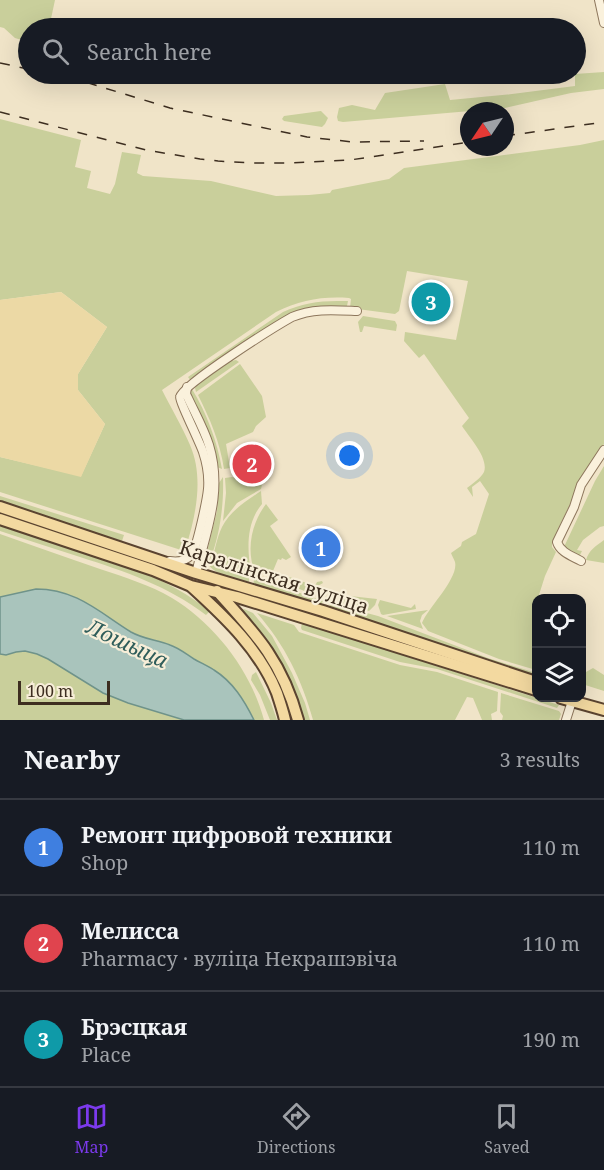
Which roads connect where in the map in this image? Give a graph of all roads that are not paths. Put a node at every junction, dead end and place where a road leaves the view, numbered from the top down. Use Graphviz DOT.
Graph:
graph roads {
  1 [pos="600,0"];
  2 [pos="604,23"];
  3 [pos="357,311"];
  4 [pos="187,387"];
  5 [pos="604,450"];
  6 [pos="0,507"];
  7 [pos="0,519"];
  8 [pos="161,560"];
  9 [pos="581,561"];
  10 [pos="196,573"];
  11 [pos="191,586"];
  12 [pos="217,591"];
  13 [pos="234,601"];
  14 [pos="440,655"];
  15 [pos="532,681"];
  16 [pos="532,688"];
  17 [pos="586,701"];
  18 [pos="571,702"];
  19 [pos="583,702"];
  20 [pos="604,704"];
  21 [pos="604,710"];
  22 [pos="285,720"];
  23 [pos="298,720"];
  24 [pos="567,720"];
  1 -- 2 [label="street"];
  3 -- 4 [label="street"];
  4 -- 8 [label="street"];
  4 -- 10 [label="street"];
  5 -- 9 [label="street"];
  6 -- 8 [label="main road, Каралінская вуліца"];
  7 -- 11 [label="main road, Каралінская вуліца"];
  8 -- 10 [label="main road, Каралінская вуліца"];
  10 -- 11 [label="main road"];
  10 -- 12 [label="main road"];
  10 -- 14 [label="main road, Каралінская вуліца"];
  11 -- 12 [label="main road, Каралінская вуліца"];
  11 -- 22 [label="main road"];
  12 -- 13 [label="main road, Каралінская вуліца"];
  13 -- 14 [label="main road, Каралінская вуліца"];
  13 -- 23 [label="main road"];
  14 -- 15 [label="main road, Каралінская вуліца"];
  14 -- 16 [label="main road, Каралінская вуліца"];
  17 -- 20 [label="main road"];
  18 -- 24 [label="street"];
  19 -- 21 [label="main road"];
}
